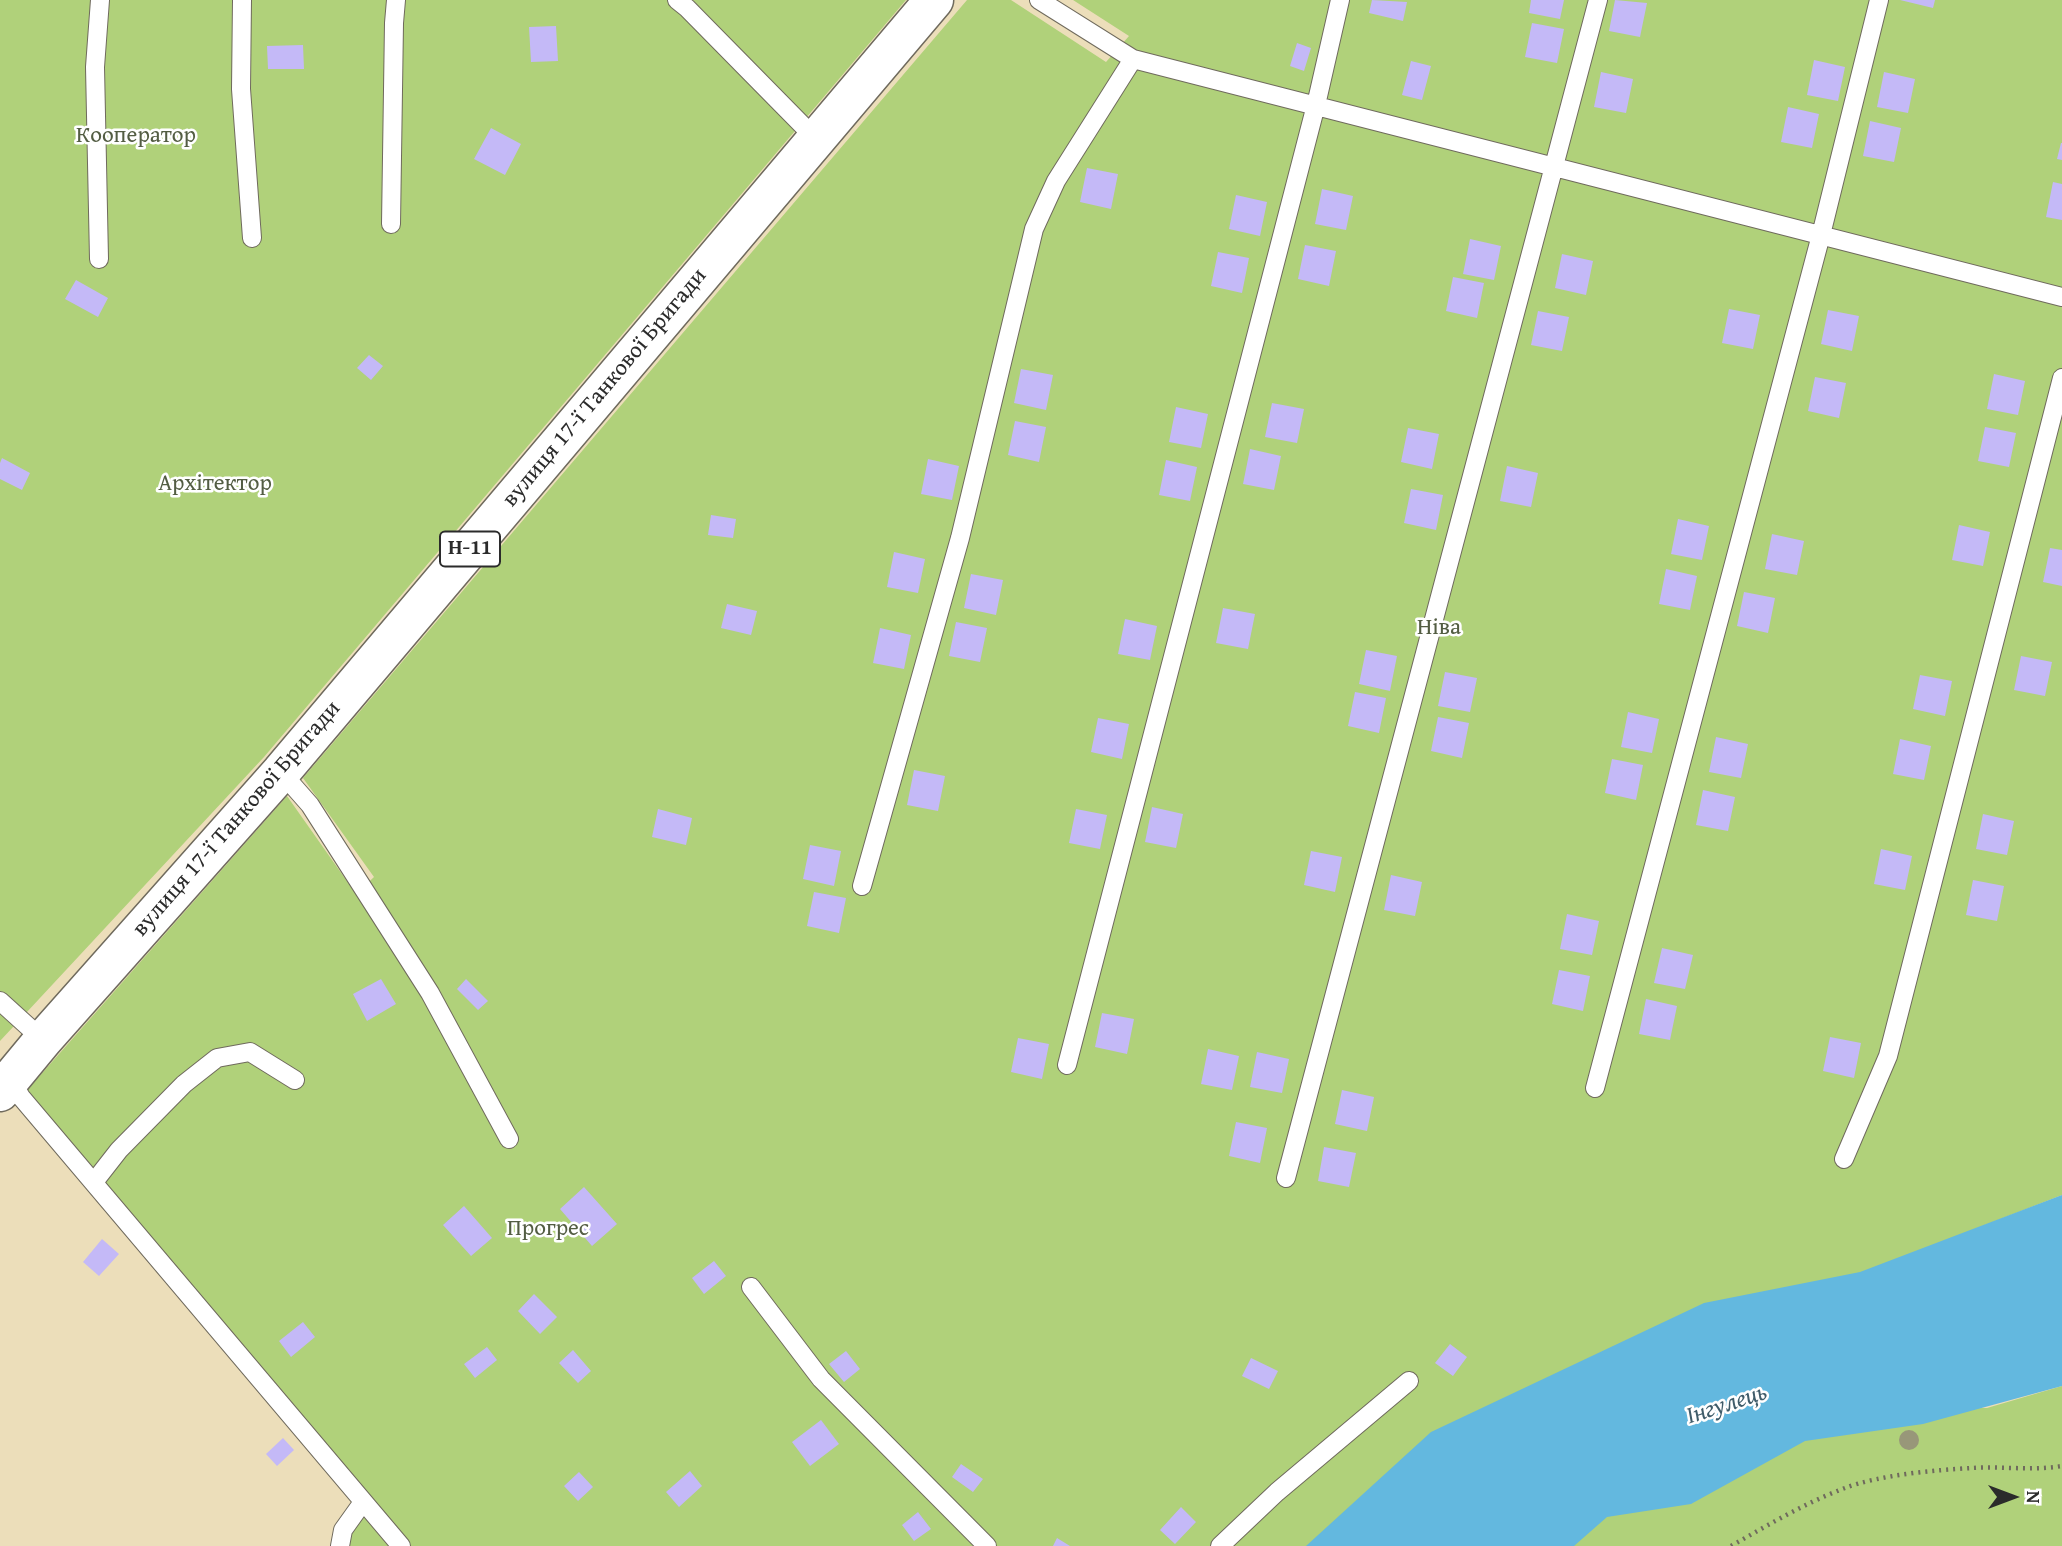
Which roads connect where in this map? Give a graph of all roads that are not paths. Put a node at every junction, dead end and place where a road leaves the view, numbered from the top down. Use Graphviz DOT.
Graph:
graph roads {
  1 [pos="100,0"];
  2 [pos="242,0"];
  3 [pos="396,0"];
  4 [pos="934,0"];
  5 [pos="1039,0"];
  6 [pos="1340,0"];
  7 [pos="1598,0"];
  8 [pos="1880,0"];
  9 [pos="684,3"];
  10 [pos="1133,60"];
  11 [pos="1316,105"];
  12 [pos="816,139"];
  13 [pos="1553,168"];
  14 [pos="391,224"];
  15 [pos="1821,235"];
  16 [pos="252,238"];
  17 [pos="100,259"];
  18 [pos="2062,297"];
  19 [pos="2062,378"];
  20 [pos="281,772"];
  21 [pos="862,886"];
  22 [pos="0,1001"];
  23 [pos="43,1040"];
  24 [pos="1067,1065"];
  25 [pos="295,1080"];
  26 [pos="5,1085"];
  27 [pos="1595,1088"];
  28 [pos="509,1139"];
  29 [pos="1844,1159"];
  30 [pos="1286,1178"];
  31 [pos="94,1182"];
  32 [pos="751,1287"];
  33 [pos="1409,1381"];
  34 [pos="363,1502"];
  35 [pos="340,1546"];
  36 [pos="401,1546"];
  37 [pos="987,1546"];
  38 [pos="1220,1546"];
  1 -- 17 [label="lane"];
  2 -- 16 [label="lane"];
  3 -- 14 [label="lane"];
  4 -- 12 [label="main road, вулиця 17-ї Танкової Бригади / Н-11"];
  5 -- 10 [label="lane"];
  6 -- 11 [label="lane"];
  7 -- 13 [label="lane"];
  8 -- 15 [label="lane"];
  9 -- 12 [label="lane"];
  10 -- 11 [label="lane"];
  10 -- 21 [label="lane"];
  11 -- 13 [label="lane"];
  11 -- 24 [label="lane"];
  12 -- 20 [label="main road, вулиця 17-ї Танкової Бригади / Н-11"];
  13 -- 15 [label="lane"];
  13 -- 30 [label="lane"];
  15 -- 18 [label="lane"];
  15 -- 27 [label="lane"];
  19 -- 29 [label="lane"];
  20 -- 23 [label="main road, вулиця 17-ї Танкової Бригади / Н-11"];
  20 -- 28 [label="lane"];
  22 -- 23 [label="lane"];
  23 -- 26 [label="main road, вулиця 17-ї Танкової Бригади / Н-11"];
  25 -- 31 [label="lane"];
  26 -- 31 [label="lane"];
  31 -- 34 [label="lane"];
  32 -- 37 [label="lane"];
  33 -- 38 [label="lane"];
  34 -- 35 [label="lane"];
  34 -- 36 [label="lane"];
}
